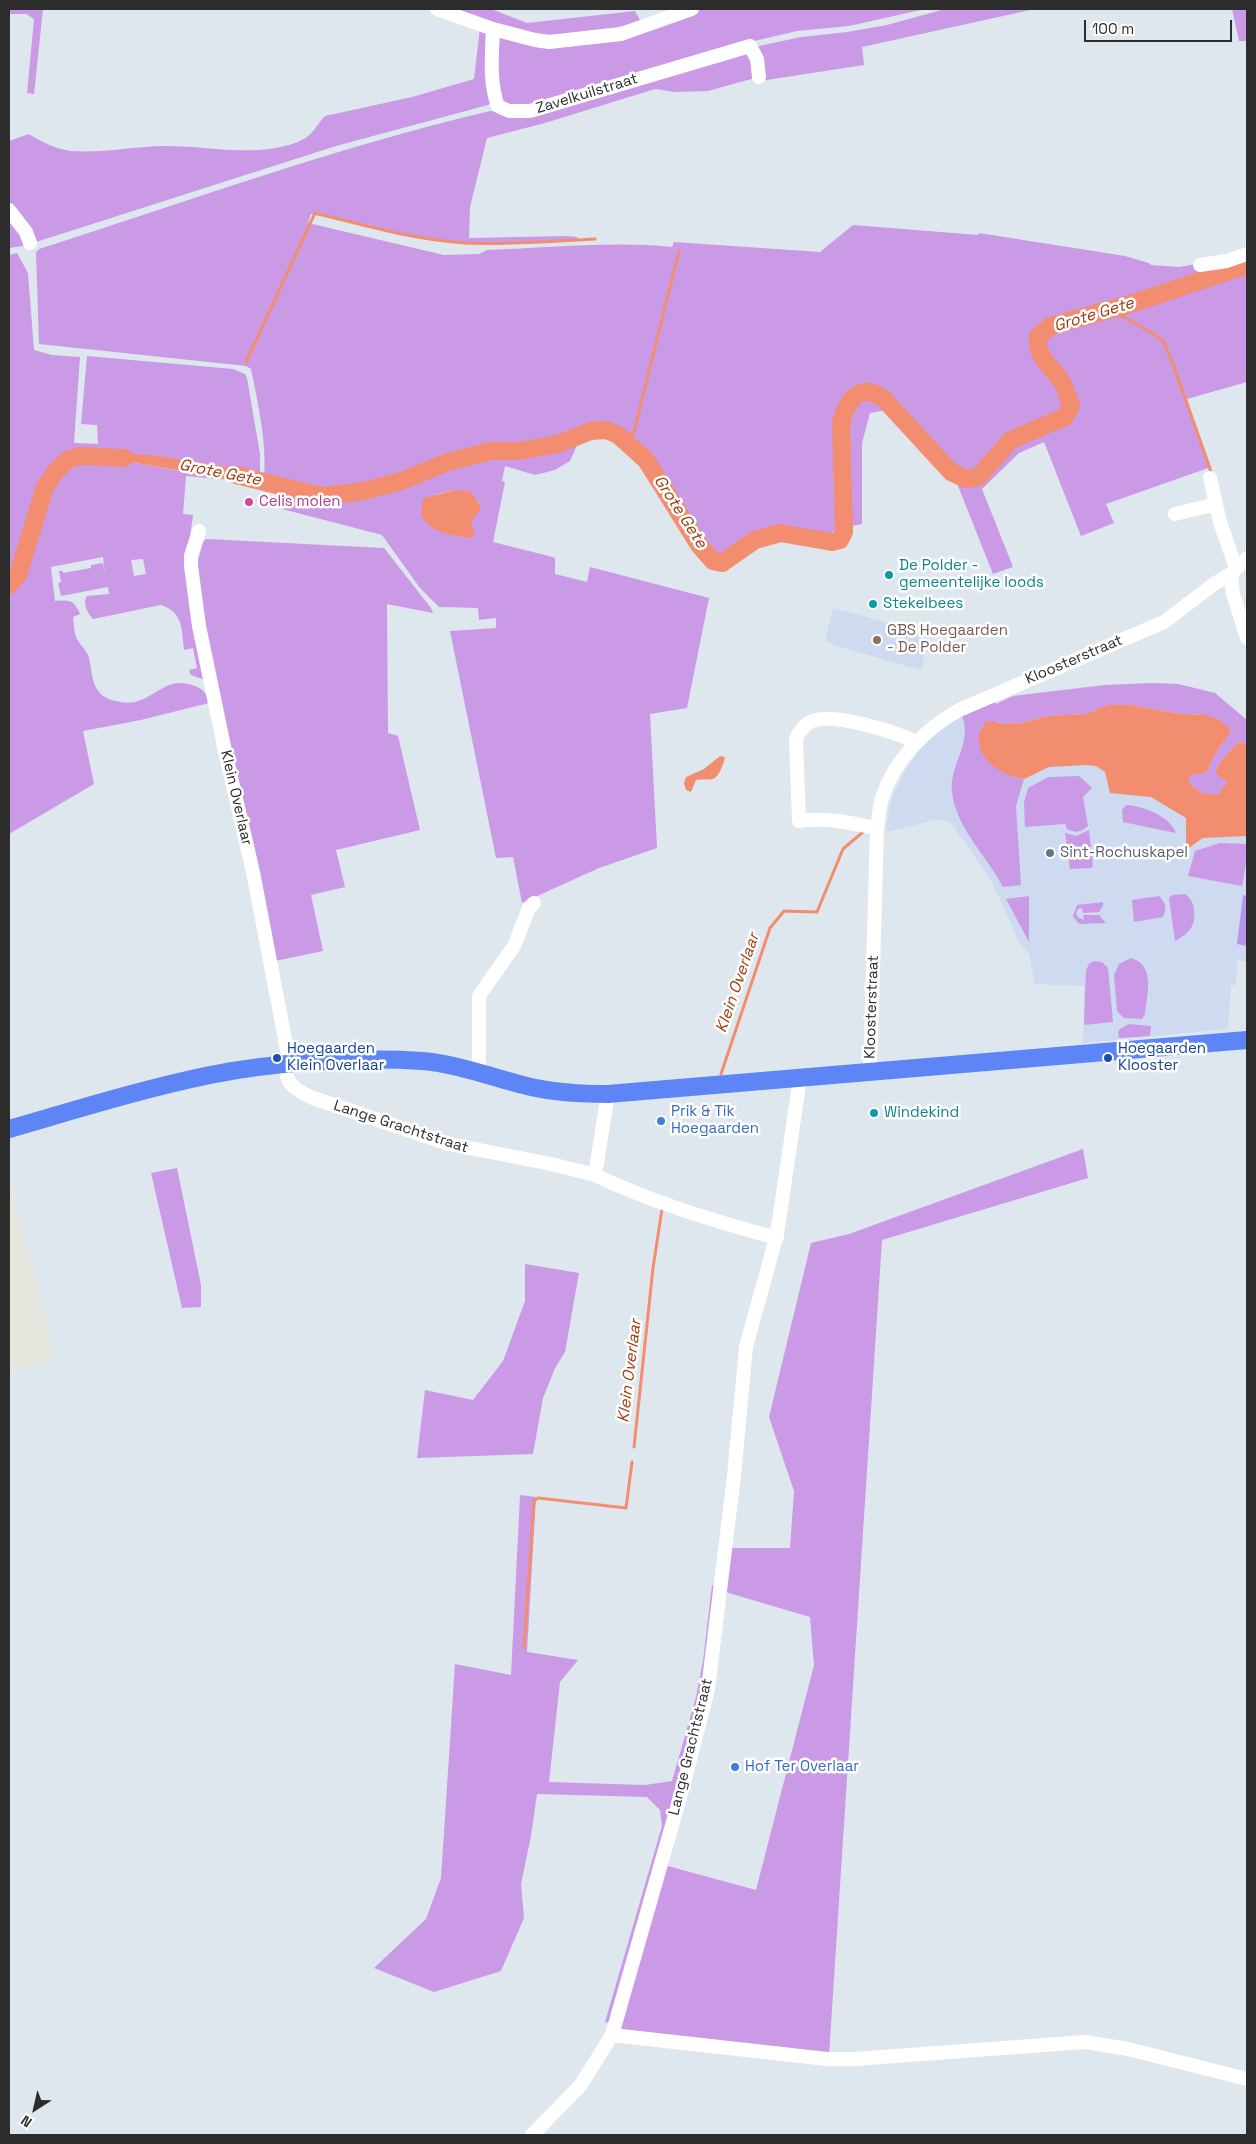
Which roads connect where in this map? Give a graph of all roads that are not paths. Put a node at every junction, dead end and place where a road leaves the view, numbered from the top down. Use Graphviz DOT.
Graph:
graph roads {
  1 [pos="437,9"];
  2 [pos="692,9"];
  3 [pos="493,29"];
  4 [pos="758,77"];
  5 [pos="9,210"];
  6 [pos="30,243"];
  7 [pos="1247,254"];
  8 [pos="1200,265"];
  9 [pos="1210,478"];
  10 [pos="1216,504"];
  11 [pos="1174,514"];
  12 [pos="199,530"];
  13 [pos="1247,558"];
  14 [pos="1234,571"];
  15 [pos="1247,638"];
  16 [pos="916,742"];
  17 [pos="877,828"];
  18 [pos="534,903"];
  19 [pos="1247,1040"];
  20 [pos="285,1065"];
  21 [pos="870,1071"];
  22 [pos="479,1073"];
  23 [pos="800,1078"];
  24 [pos="608,1094"];
  25 [pos="9,1129"];
  26 [pos="594,1175"];
  27 [pos="777,1238"];
  28 [pos="612,2035"];
  29 [pos="1247,2079"];
  30 [pos="532,2135"];
  1 -- 3 [label="street"];
  2 -- 3 [label="street"];
  3 -- 4 [label="street, Zavelkuilstraat"];
  5 -- 6 [label="street"];
  7 -- 8 [label="street"];
  9 -- 10 [label="street"];
  10 -- 11 [label="street"];
  10 -- 14 [label="street"];
  12 -- 20 [label="street, Klein Overlaar"];
  13 -- 14 [label="street, Kloosterstraat"];
  14 -- 15 [label="street"];
  14 -- 16 [label="street, Kloosterstraat"];
  16 -- 17 [label="street, Kloosterstraat"];
  16 -- 17 [label="street"];
  17 -- 21 [label="street, Kloosterstraat"];
  18 -- 22 [label="street"];
  19 -- 21 [label="main road"];
  20 -- 22 [label="main road"];
  20 -- 25 [label="main road"];
  20 -- 26 [label="street, Lange Grachtstraat"];
  21 -- 23 [label="main road"];
  22 -- 24 [label="main road"];
  23 -- 24 [label="main road"];
  23 -- 27 [label="street, Lange Grachtstraat"];
  24 -- 26 [label="street"];
  26 -- 27 [label="street, Lange Grachtstraat"];
  27 -- 28 [label="street, Lange Grachtstraat"];
  28 -- 29 [label="street"];
  28 -- 30 [label="street, Lange Grachtstraat"];
}
